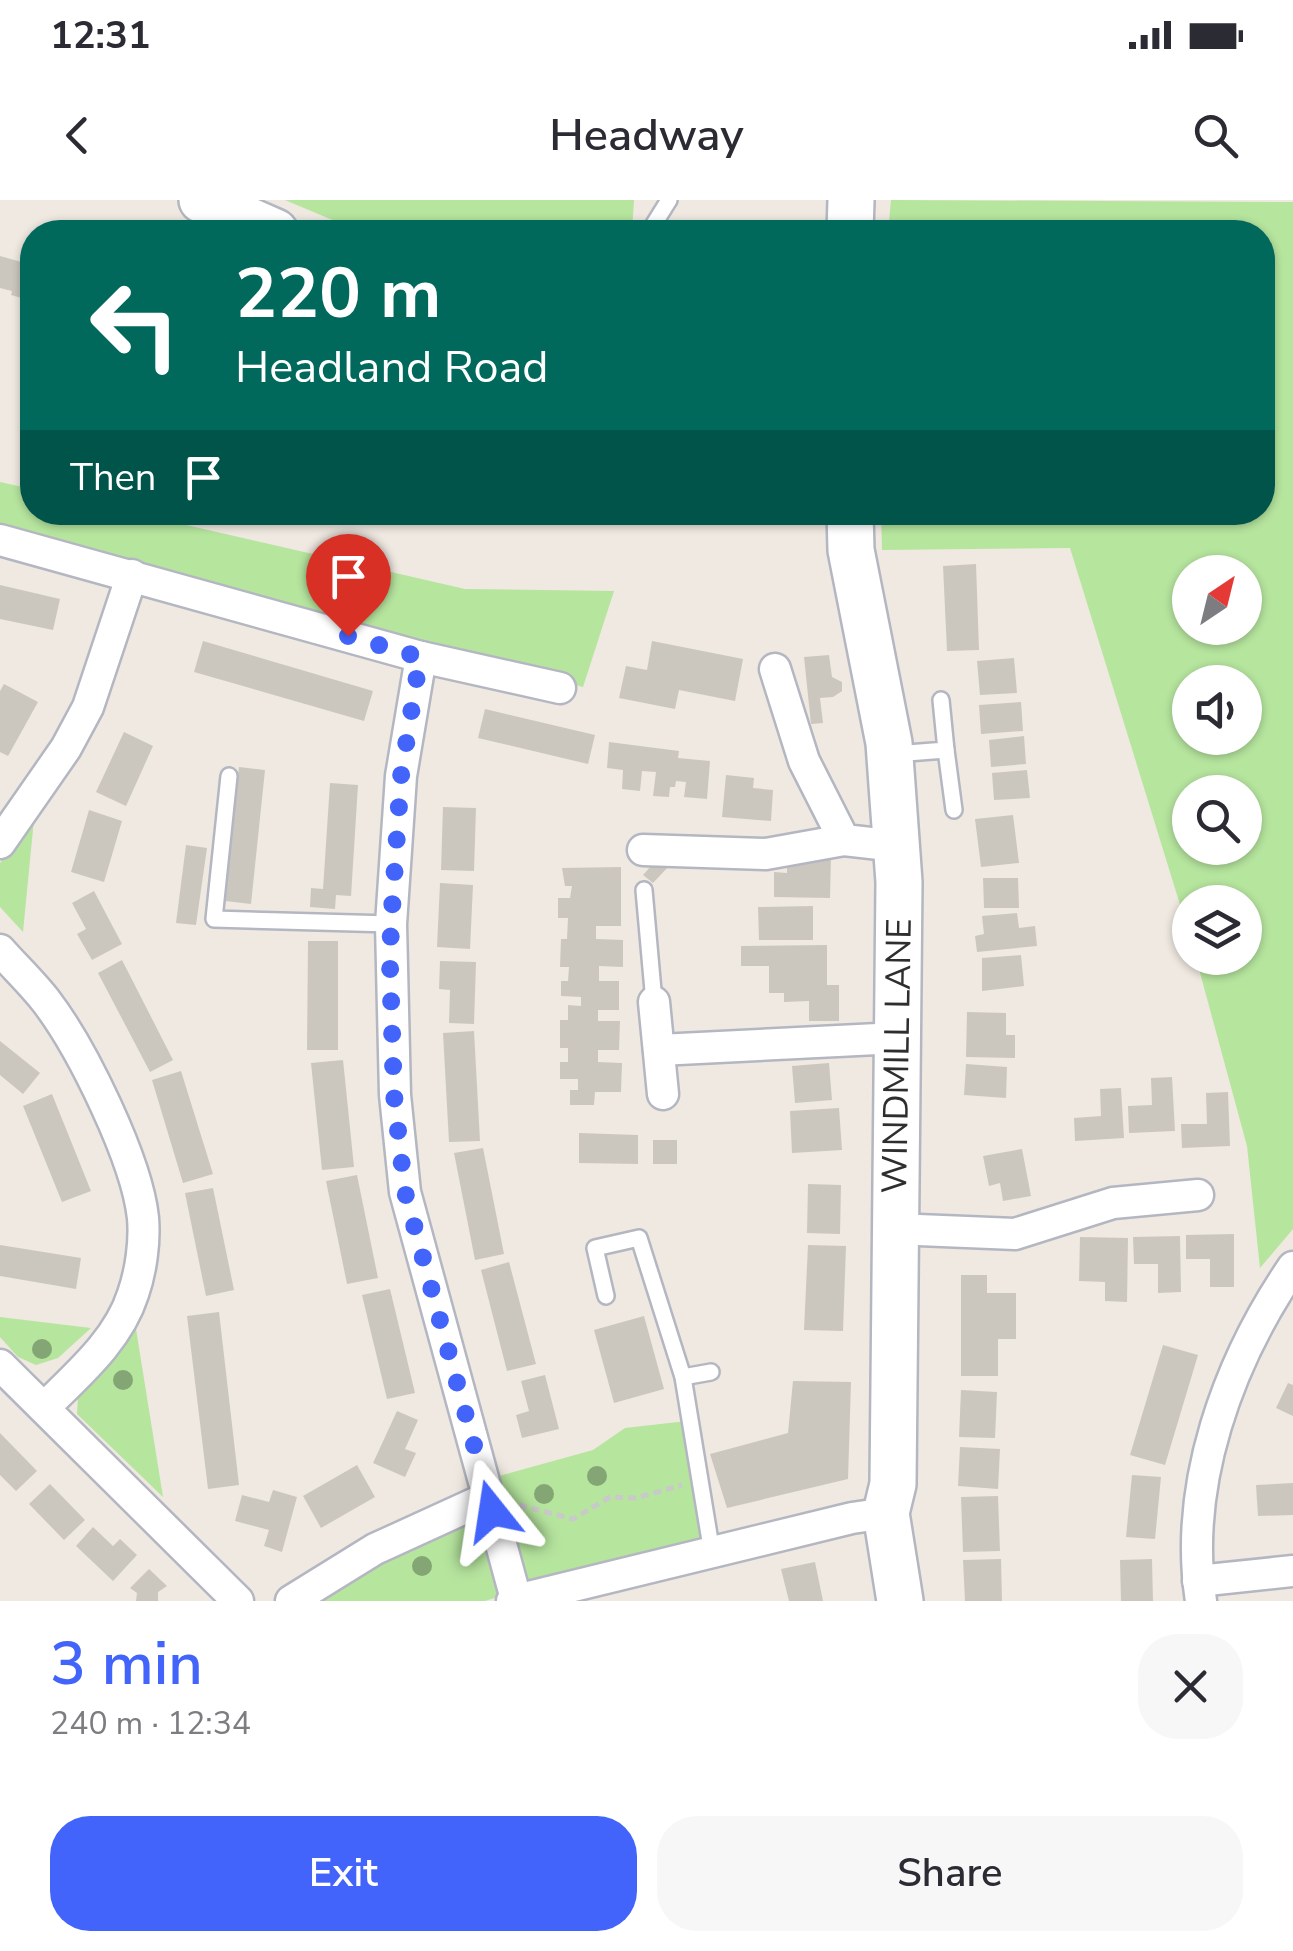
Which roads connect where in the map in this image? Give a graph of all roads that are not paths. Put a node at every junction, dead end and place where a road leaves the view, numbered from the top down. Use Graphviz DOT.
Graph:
graph roads {
  1 [pos="202,200"];
  2 [pos="248,220"];
  3 [pos="850,525"];
  4 [pos="0,540"];
  5 [pos="132,575"];
  6 [pos="420,657"];
  7 [pos="776,669"];
  8 [pos="560,688"];
  9 [pos="940,700"];
  10 [pos="946,750"];
  11 [pos="890,754"];
  12 [pos="229,776"];
  13 [pos="954,810"];
  14 [pos="844,840"];
  15 [pos="0,843"];
  16 [pos="897,846"];
  17 [pos="643,850"];
  18 [pos="644,890"];
  19 [pos="391,924"];
  20 [pos="0,950"];
  21 [pos="654,1002"];
  22 [pos="898,1038"];
  23 [pos="659,1050"];
  24 [pos="663,1094"];
  25 [pos="1198,1194"];
  26 [pos="894,1229"];
  27 [pos="1293,1267"];
  28 [pos="606,1296"];
  29 [pos="0,1365"];
  30 [pos="710,1372"];
  31 [pos="683,1376"];
  32 [pos="44,1408"];
  33 [pos="491,1504"];
  34 [pos="886,1514"];
  35 [pos="712,1552"];
  36 [pos="1293,1572"];
  37 [pos="1200,1591"];
  38 [pos="514,1600"];
  39 [pos="238,1601"];
  40 [pos="291,1601"];
  41 [pos="900,1601"];
  1 -- 2 [label="street"];
  3 -- 11 [label="street, WINDMILL LANE"];
  4 -- 5 [label="street"];
  5 -- 6 [label="street"];
  5 -- 15 [label="street"];
  6 -- 8 [label="street"];
  6 -- 19 [label="street"];
  7 -- 14 [label="street"];
  9 -- 10 [label="lane"];
  10 -- 11 [label="lane"];
  10 -- 13 [label="lane"];
  11 -- 16 [label="street, WINDMILL LANE"];
  12 -- 19 [label="lane"];
  14 -- 16 [label="street"];
  14 -- 17 [label="street"];
  16 -- 22 [label="street, WINDMILL LANE"];
  18 -- 21 [label="lane"];
  19 -- 33 [label="street"];
  20 -- 32 [label="street"];
  21 -- 23 [label="street"];
  22 -- 23 [label="street"];
  22 -- 26 [label="street, WINDMILL LANE"];
  23 -- 24 [label="street"];
  25 -- 26 [label="street"];
  26 -- 34 [label="street, WINDMILL LANE"];
  27 -- 37 [label="street"];
  28 -- 31 [label="lane"];
  29 -- 32 [label="street"];
  30 -- 31 [label="lane"];
  31 -- 35 [label="lane"];
  32 -- 39 [label="street"];
  33 -- 38 [label="street"];
  33 -- 40 [label="street"];
  34 -- 35 [label="street"];
  34 -- 41 [label="street, WINDMILL LANE"];
  35 -- 38 [label="street"];
  36 -- 37 [label="street"];
}
